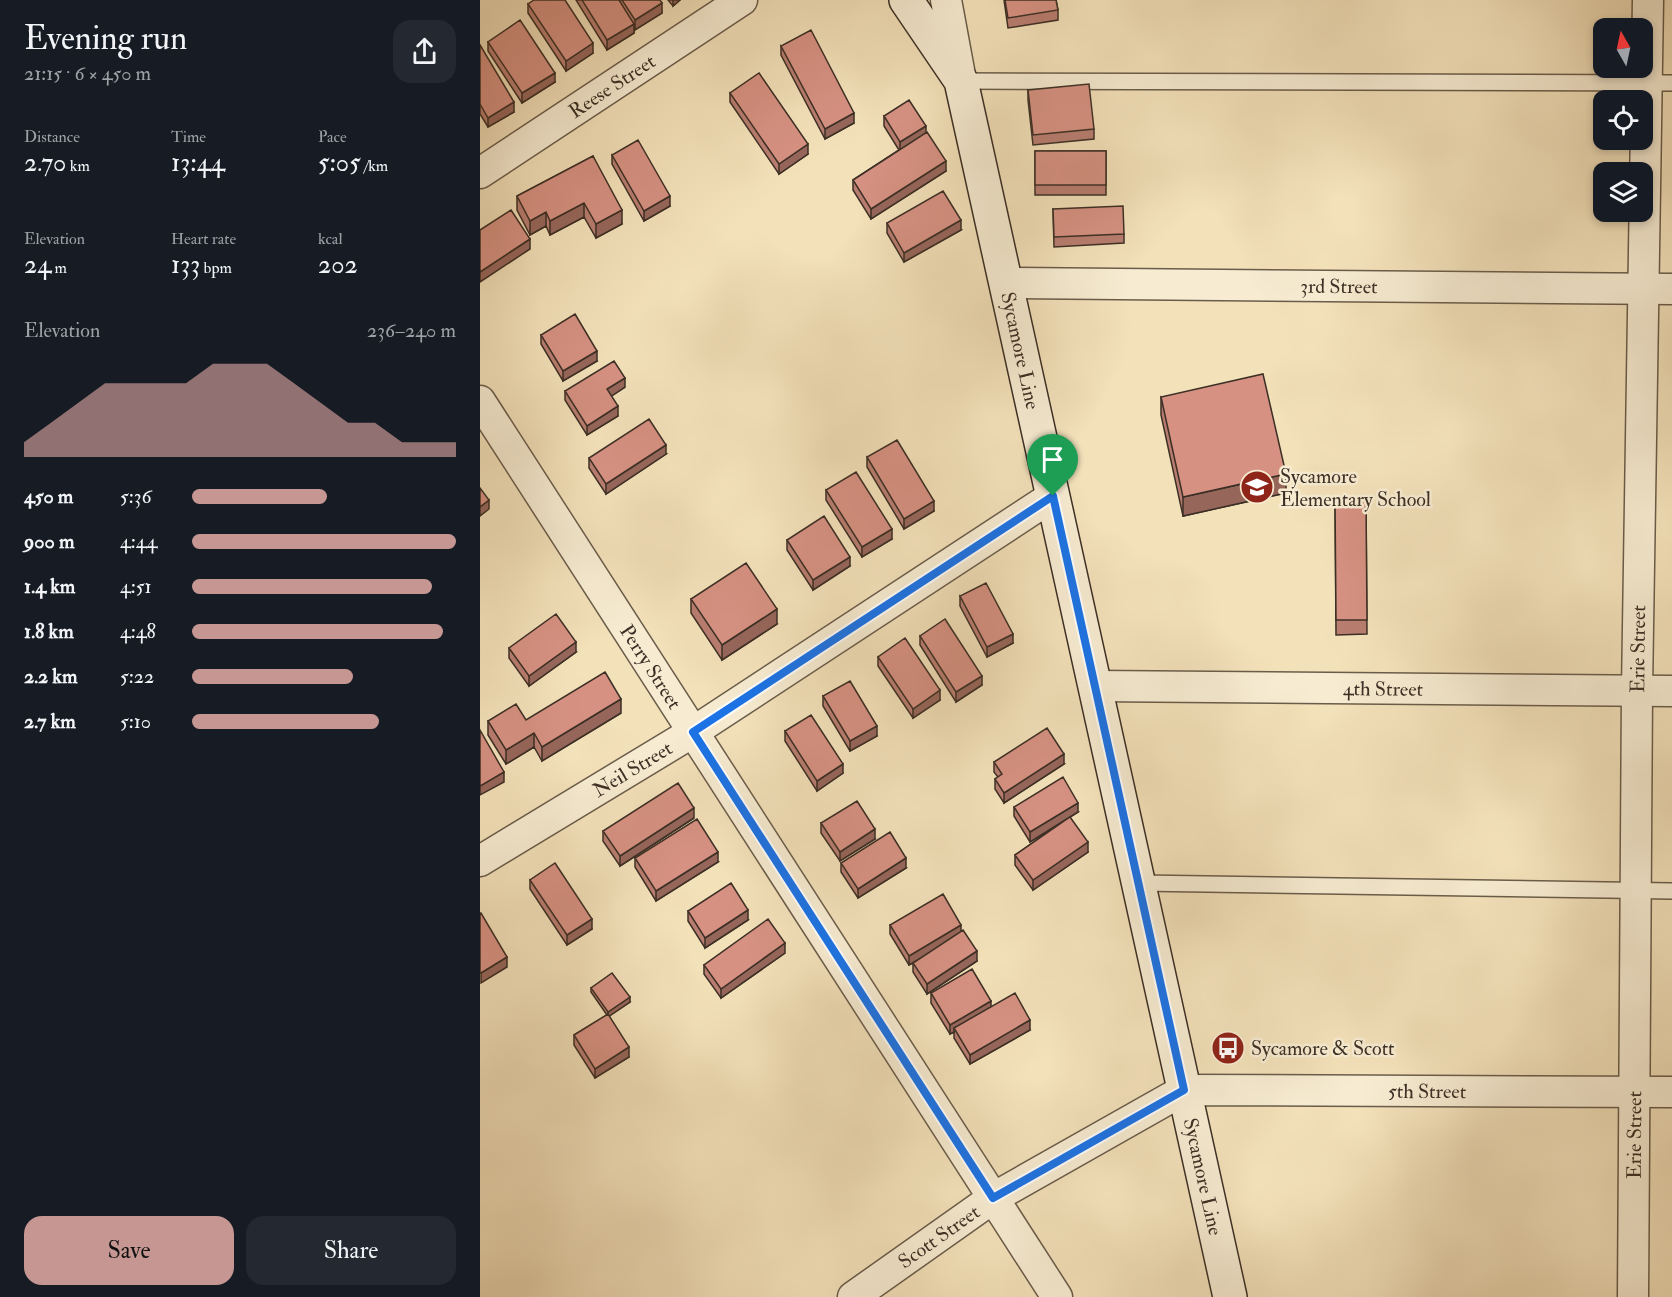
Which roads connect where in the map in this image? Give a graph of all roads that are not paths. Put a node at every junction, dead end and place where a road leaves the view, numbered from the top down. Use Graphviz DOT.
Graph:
graph roads {
  1 [pos="742,0"];
  2 [pos="906,0"];
  3 [pos="946,0"];
  4 [pos="1648,0"];
  5 [pos="961,81"];
  6 [pos="1659,82"];
  7 [pos="480,173"];
  8 [pos="1006,283"];
  9 [pos="1658,288"];
  10 [pos="480,401"];
  11 [pos="1053,496"];
  12 [pos="1095,686"];
  13 [pos="1637,690"];
  14 [pos="1672,691"];
  15 [pos="693,732"];
  16 [pos="480,861"];
  17 [pos="1139,883"];
  18 [pos="1637,890"];
  19 [pos="1672,891"];
  20 [pos="1184,1090"];
  21 [pos="1634,1091"];
  22 [pos="1672,1092"];
  23 [pos="993,1198"];
  24 [pos="853,1297"];
  25 [pos="1058,1297"];
  26 [pos="1230,1297"];
  27 [pos="1633,1297"];
  1 -- 7 [label="street, Reese Street"];
  2 -- 5 [label="street"];
  3 -- 5 [label="street, Sycamore Line"];
  4 -- 6 [label="street, Erie Street"];
  5 -- 6 [label="lane"];
  5 -- 8 [label="street, Sycamore Line"];
  6 -- 9 [label="street, Erie Street"];
  8 -- 9 [label="street, 3rd Street"];
  8 -- 11 [label="street, Sycamore Line"];
  9 -- 13 [label="street, Erie Street"];
  10 -- 15 [label="street, Perry Street"];
  11 -- 12 [label="street, Sycamore Line"];
  11 -- 15 [label="street, Neil Street"];
  12 -- 13 [label="street, 4th Street"];
  12 -- 17 [label="street, Sycamore Line"];
  13 -- 14 [label="street, 4th Street"];
  13 -- 18 [label="street, Erie Street"];
  15 -- 16 [label="street, Neil Street"];
  15 -- 23 [label="street, Perry Street"];
  17 -- 18 [label="lane"];
  17 -- 20 [label="street, Sycamore Line"];
  18 -- 19 [label="lane"];
  18 -- 21 [label="street, Erie Street"];
  20 -- 21 [label="street, 5th Street"];
  20 -- 23 [label="street, Scott Street"];
  20 -- 26 [label="street, Sycamore Line"];
  21 -- 22 [label="street, 5th Street"];
  21 -- 27 [label="street, Erie Street"];
  23 -- 24 [label="street, Scott Street"];
  23 -- 25 [label="street, Perry Street"];
}
